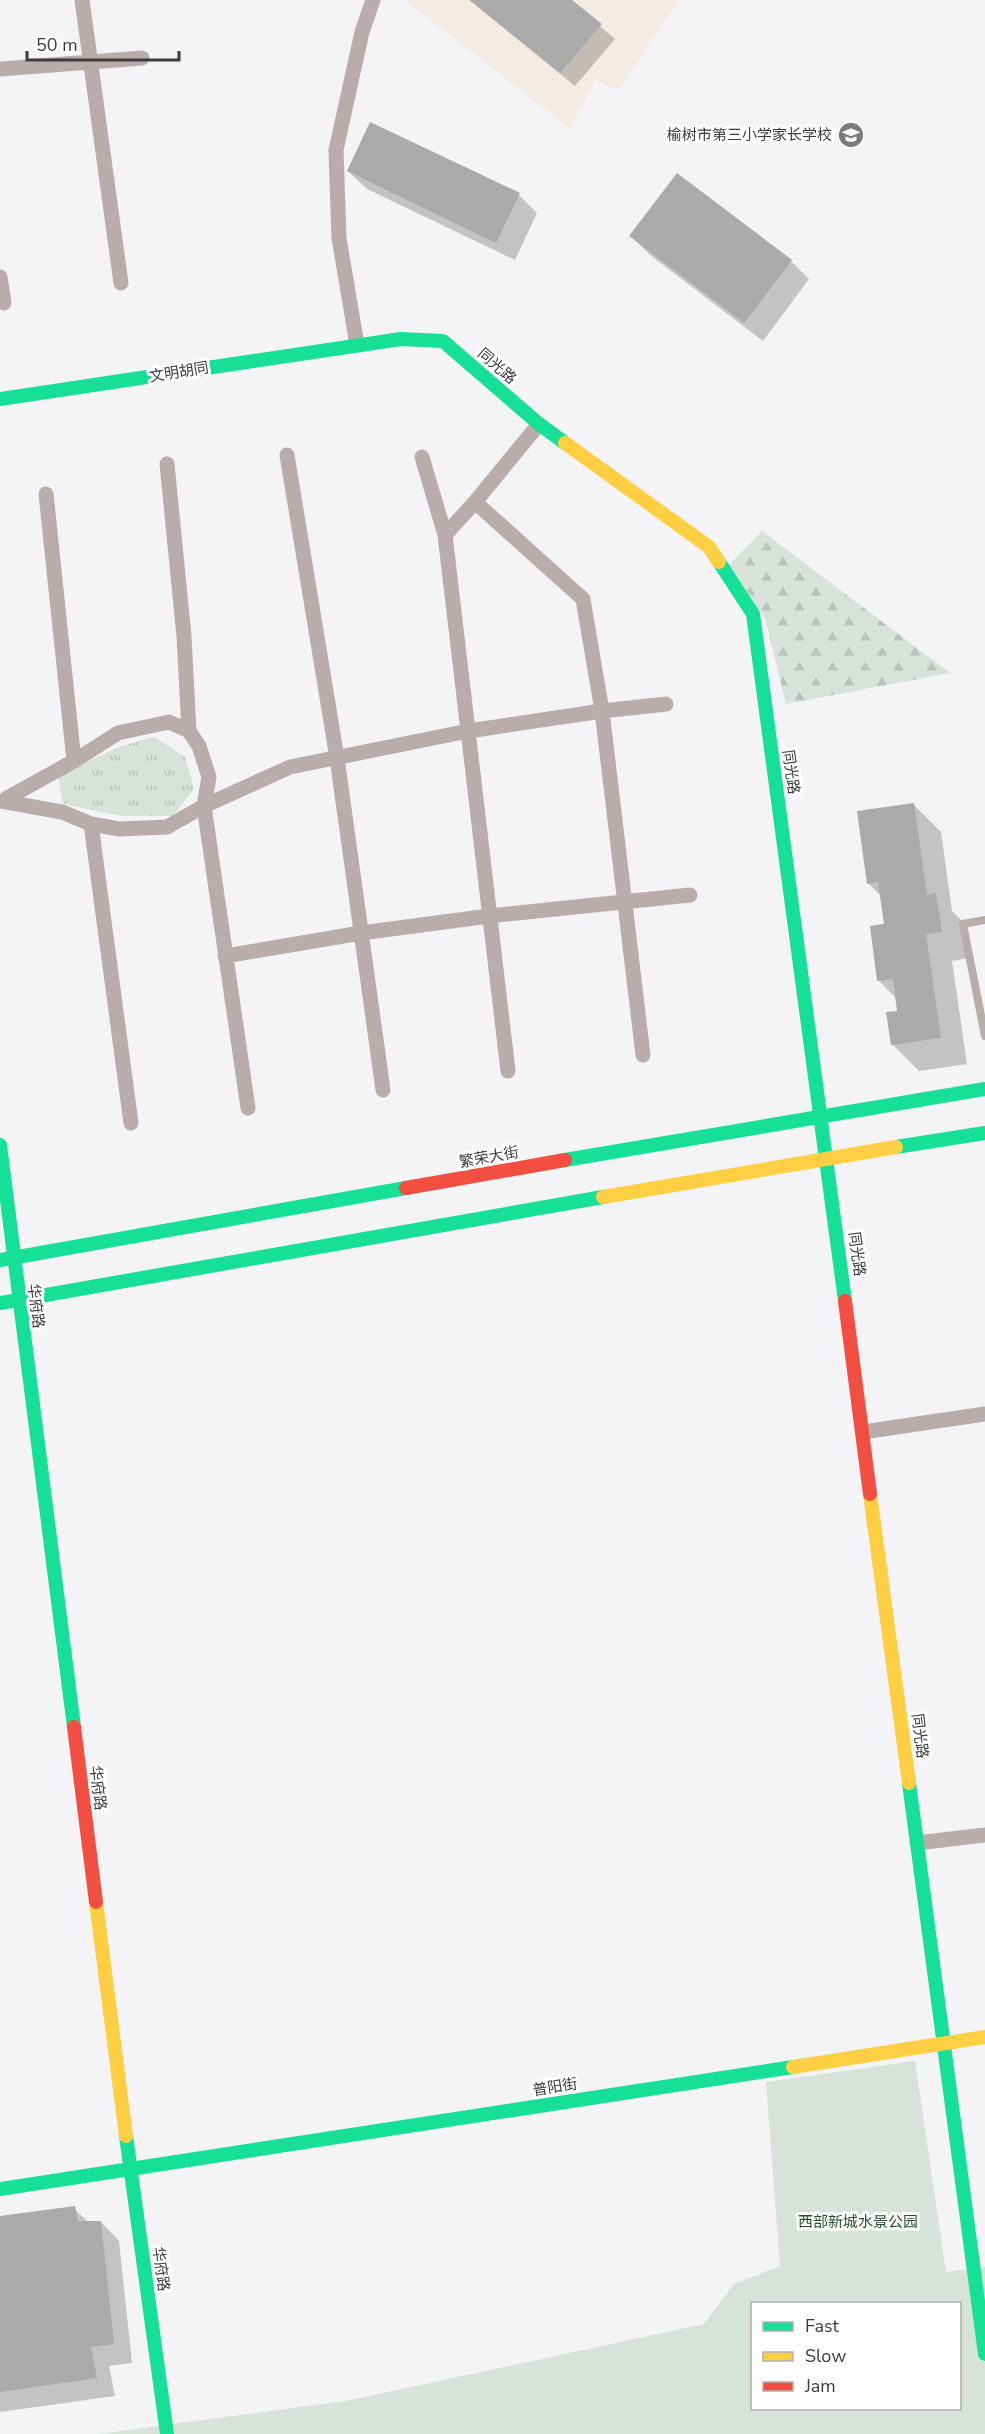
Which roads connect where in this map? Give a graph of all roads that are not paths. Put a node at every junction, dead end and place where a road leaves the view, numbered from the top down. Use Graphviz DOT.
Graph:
graph roads {
  1 [pos="82,0"];
  2 [pos="373,0"];
  3 [pos="142,58"];
  4 [pos="90,60"];
  5 [pos="0,69"];
  6 [pos="0,277"];
  7 [pos="121,283"];
  8 [pos="4,303"];
  9 [pos="401,339"];
  10 [pos="357,345"];
  11 [pos="0,399"];
  12 [pos="539,424"];
  13 [pos="287,455"];
  14 [pos="422,457"];
  15 [pos="167,464"];
  16 [pos="46,494"];
  17 [pos="475,502"];
  18 [pos="445,535"];
  19 [pos="666,704"];
  20 [pos="602,711"];
  21 [pos="189,730"];
  22 [pos="468,731"];
  23 [pos="337,758"];
  24 [pos="74,761"];
  25 [pos="1,801"];
  26 [pos="204,806"];
  27 [pos="92,824"];
  28 [pos="690,895"];
  29 [pos="625,903"];
  30 [pos="489,916"];
  31 [pos="985,920"];
  32 [pos="362,933"];
  33 [pos="225,956"];
  34 [pos="985,1036"];
  35 [pos="643,1055"];
  36 [pos="508,1071"];
  37 [pos="985,1089"];
  38 [pos="383,1090"];
  39 [pos="248,1108"];
  40 [pos="822,1115"];
  41 [pos="131,1123"];
  42 [pos="985,1133"];
  43 [pos="0,1145"];
  44 [pos="827,1158"];
  45 [pos="7,1259"];
  46 [pos="18,1300"];
  47 [pos="0,1303"];
  48 [pos="985,1414"];
  49 [pos="863,1432"];
  50 [pos="985,1834"];
  51 [pos="917,1843"];
  52 [pos="985,2037"];
  53 [pos="944,2044"];
  54 [pos="130,2169"];
  55 [pos="0,2189"];
  56 [pos="985,2354"];
  57 [pos="167,2434"];
  1 -- 4 [label="street"];
  2 -- 10 [label="street"];
  3 -- 4 [label="street"];
  4 -- 5 [label="street"];
  4 -- 7 [label="street"];
  6 -- 8 [label="street"];
  9 -- 10 [label="street, 文明胡同"];
  9 -- 12 [label="street, 同光路"];
  10 -- 11 [label="street, 文明胡同"];
  12 -- 17 [label="street"];
  12 -- 40 [label="street, 同光路"];
  13 -- 23 [label="street"];
  14 -- 18 [label="street"];
  15 -- 21 [label="street"];
  16 -- 24 [label="street"];
  17 -- 18 [label="street"];
  17 -- 20 [label="street"];
  18 -- 22 [label="street"];
  19 -- 20 [label="street"];
  20 -- 22 [label="street"];
  20 -- 29 [label="street"];
  21 -- 24 [label="street"];
  21 -- 26 [label="street"];
  22 -- 23 [label="street"];
  22 -- 30 [label="street"];
  23 -- 26 [label="street"];
  23 -- 32 [label="street"];
  24 -- 25 [label="street"];
  25 -- 27 [label="street"];
  26 -- 27 [label="street"];
  26 -- 33 [label="street"];
  27 -- 41 [label="street"];
  28 -- 29 [label="street"];
  29 -- 30 [label="street"];
  29 -- 35 [label="street"];
  30 -- 32 [label="street"];
  30 -- 36 [label="street"];
  31 -- 34 [label="lane"];
  32 -- 33 [label="street"];
  32 -- 38 [label="street"];
  33 -- 39 [label="street"];
  37 -- 40 [label="street, 繁荣大街"];
  40 -- 44 [label="street, 同光路"];
  40 -- 45 [label="street, 繁荣大街"];
  42 -- 44 [label="street"];
  43 -- 45 [label="street, 华府路"];
  44 -- 46 [label="street"];
  44 -- 49 [label="street, 同光路"];
  45 -- 46 [label="street, 华府路"];
  46 -- 47 [label="street"];
  46 -- 54 [label="street, 华府路"];
  48 -- 49 [label="street"];
  49 -- 51 [label="street, 同光路"];
  50 -- 51 [label="street"];
  51 -- 53 [label="street, 同光路"];
  52 -- 53 [label="street, 普阳街"];
  53 -- 54 [label="street, 普阳街"];
  53 -- 56 [label="street, 同光路"];
  54 -- 55 [label="street, 普阳街"];
  54 -- 57 [label="street, 华府路"];
}
